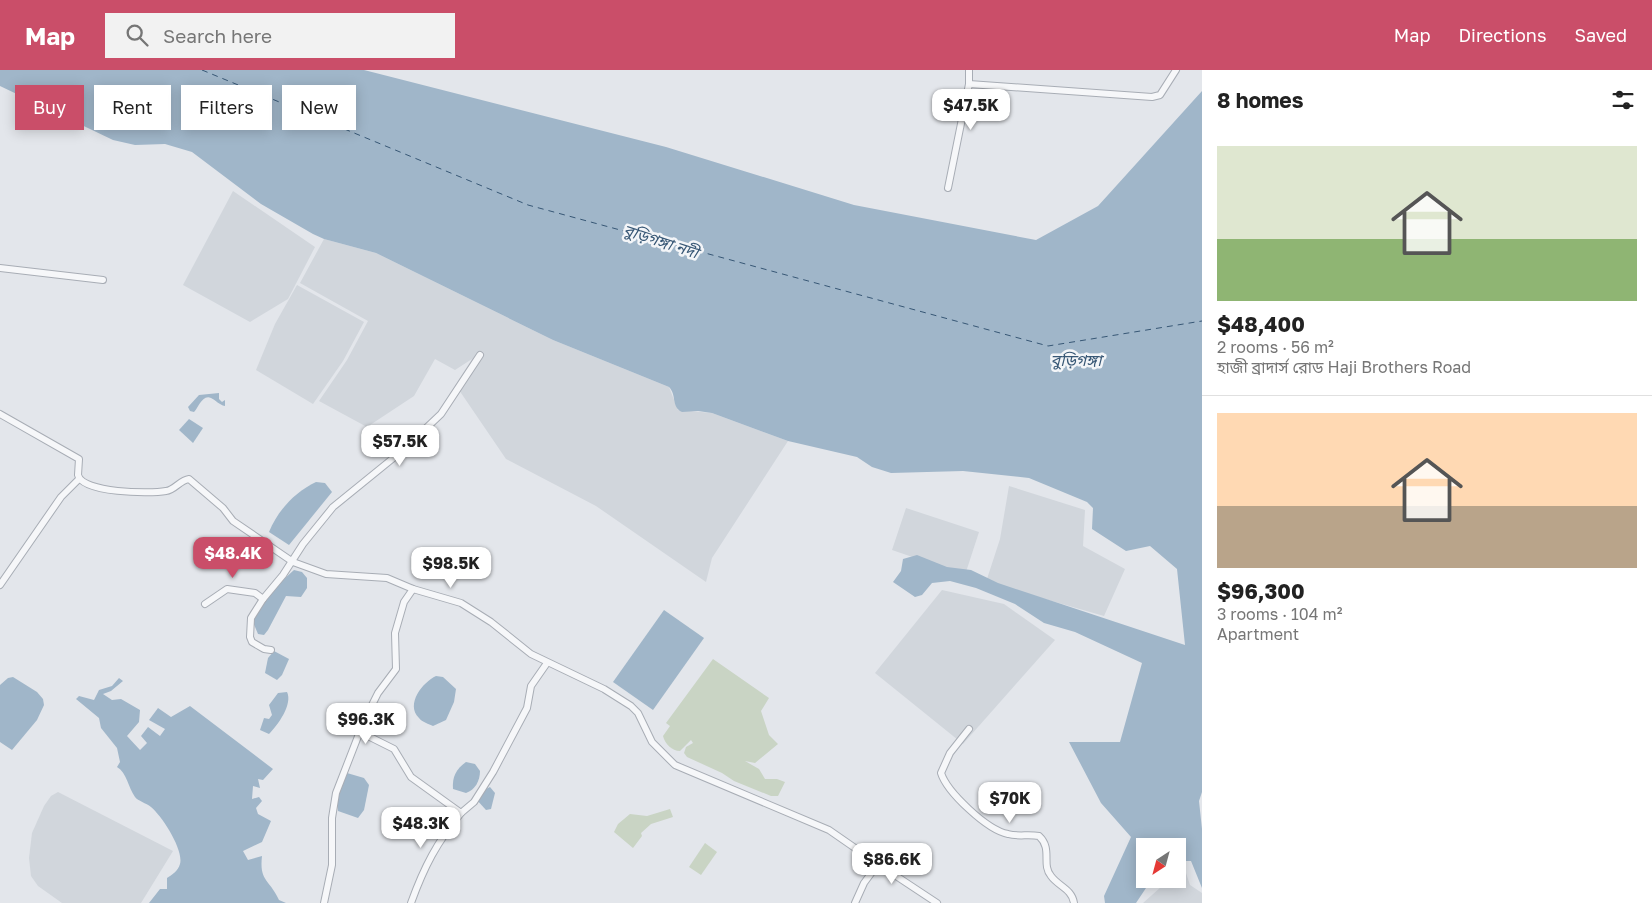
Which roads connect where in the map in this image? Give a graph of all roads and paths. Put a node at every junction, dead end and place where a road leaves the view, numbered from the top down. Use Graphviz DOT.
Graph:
graph roads {
  1 [pos="969,70"];
  2 [pos="1176,70"];
  3 [pos="969,84"];
  4 [pos="948,188"];
  5 [pos="0,268"];
  6 [pos="103,280"];
  7 [pos="480,355"];
  8 [pos="0,414"];
  9 [pos="79,479"];
  10 [pos="293,562"];
  11 [pos="0,585"];
  12 [pos="413,589"];
  13 [pos="263,599"];
  14 [pos="205,604"];
  15 [pos="271,650"];
  16 [pos="547,663"];
  17 [pos="968,729"];
  18 [pos="360,732"];
  19 [pos="461,813"];
  20 [pos="878,864"];
  21 [pos="324,903"];
  22 [pos="411,903"];
  23 [pos="854,903"];
  24 [pos="937,903"];
  25 [pos="1074,903"];
  1 -- 3 [label="street"];
  2 -- 3 [label="street"];
  3 -- 4 [label="street"];
  5 -- 6 [label="street"];
  7 -- 10 [label="street"];
  8 -- 9 [label="street"];
  9 -- 10 [label="street"];
  9 -- 11 [label="street"];
  10 -- 12 [label="street"];
  10 -- 13 [label="street"];
  12 -- 16 [label="street"];
  12 -- 18 [label="street"];
  13 -- 14 [label="street"];
  13 -- 15 [label="street"];
  16 -- 19 [label="street"];
  16 -- 20 [label="street"];
  17 -- 25 [label="street"];
  18 -- 19 [label="street"];
  18 -- 21 [label="street"];
  19 -- 22 [label="street"];
  20 -- 23 [label="street"];
  20 -- 24 [label="street"];
}
